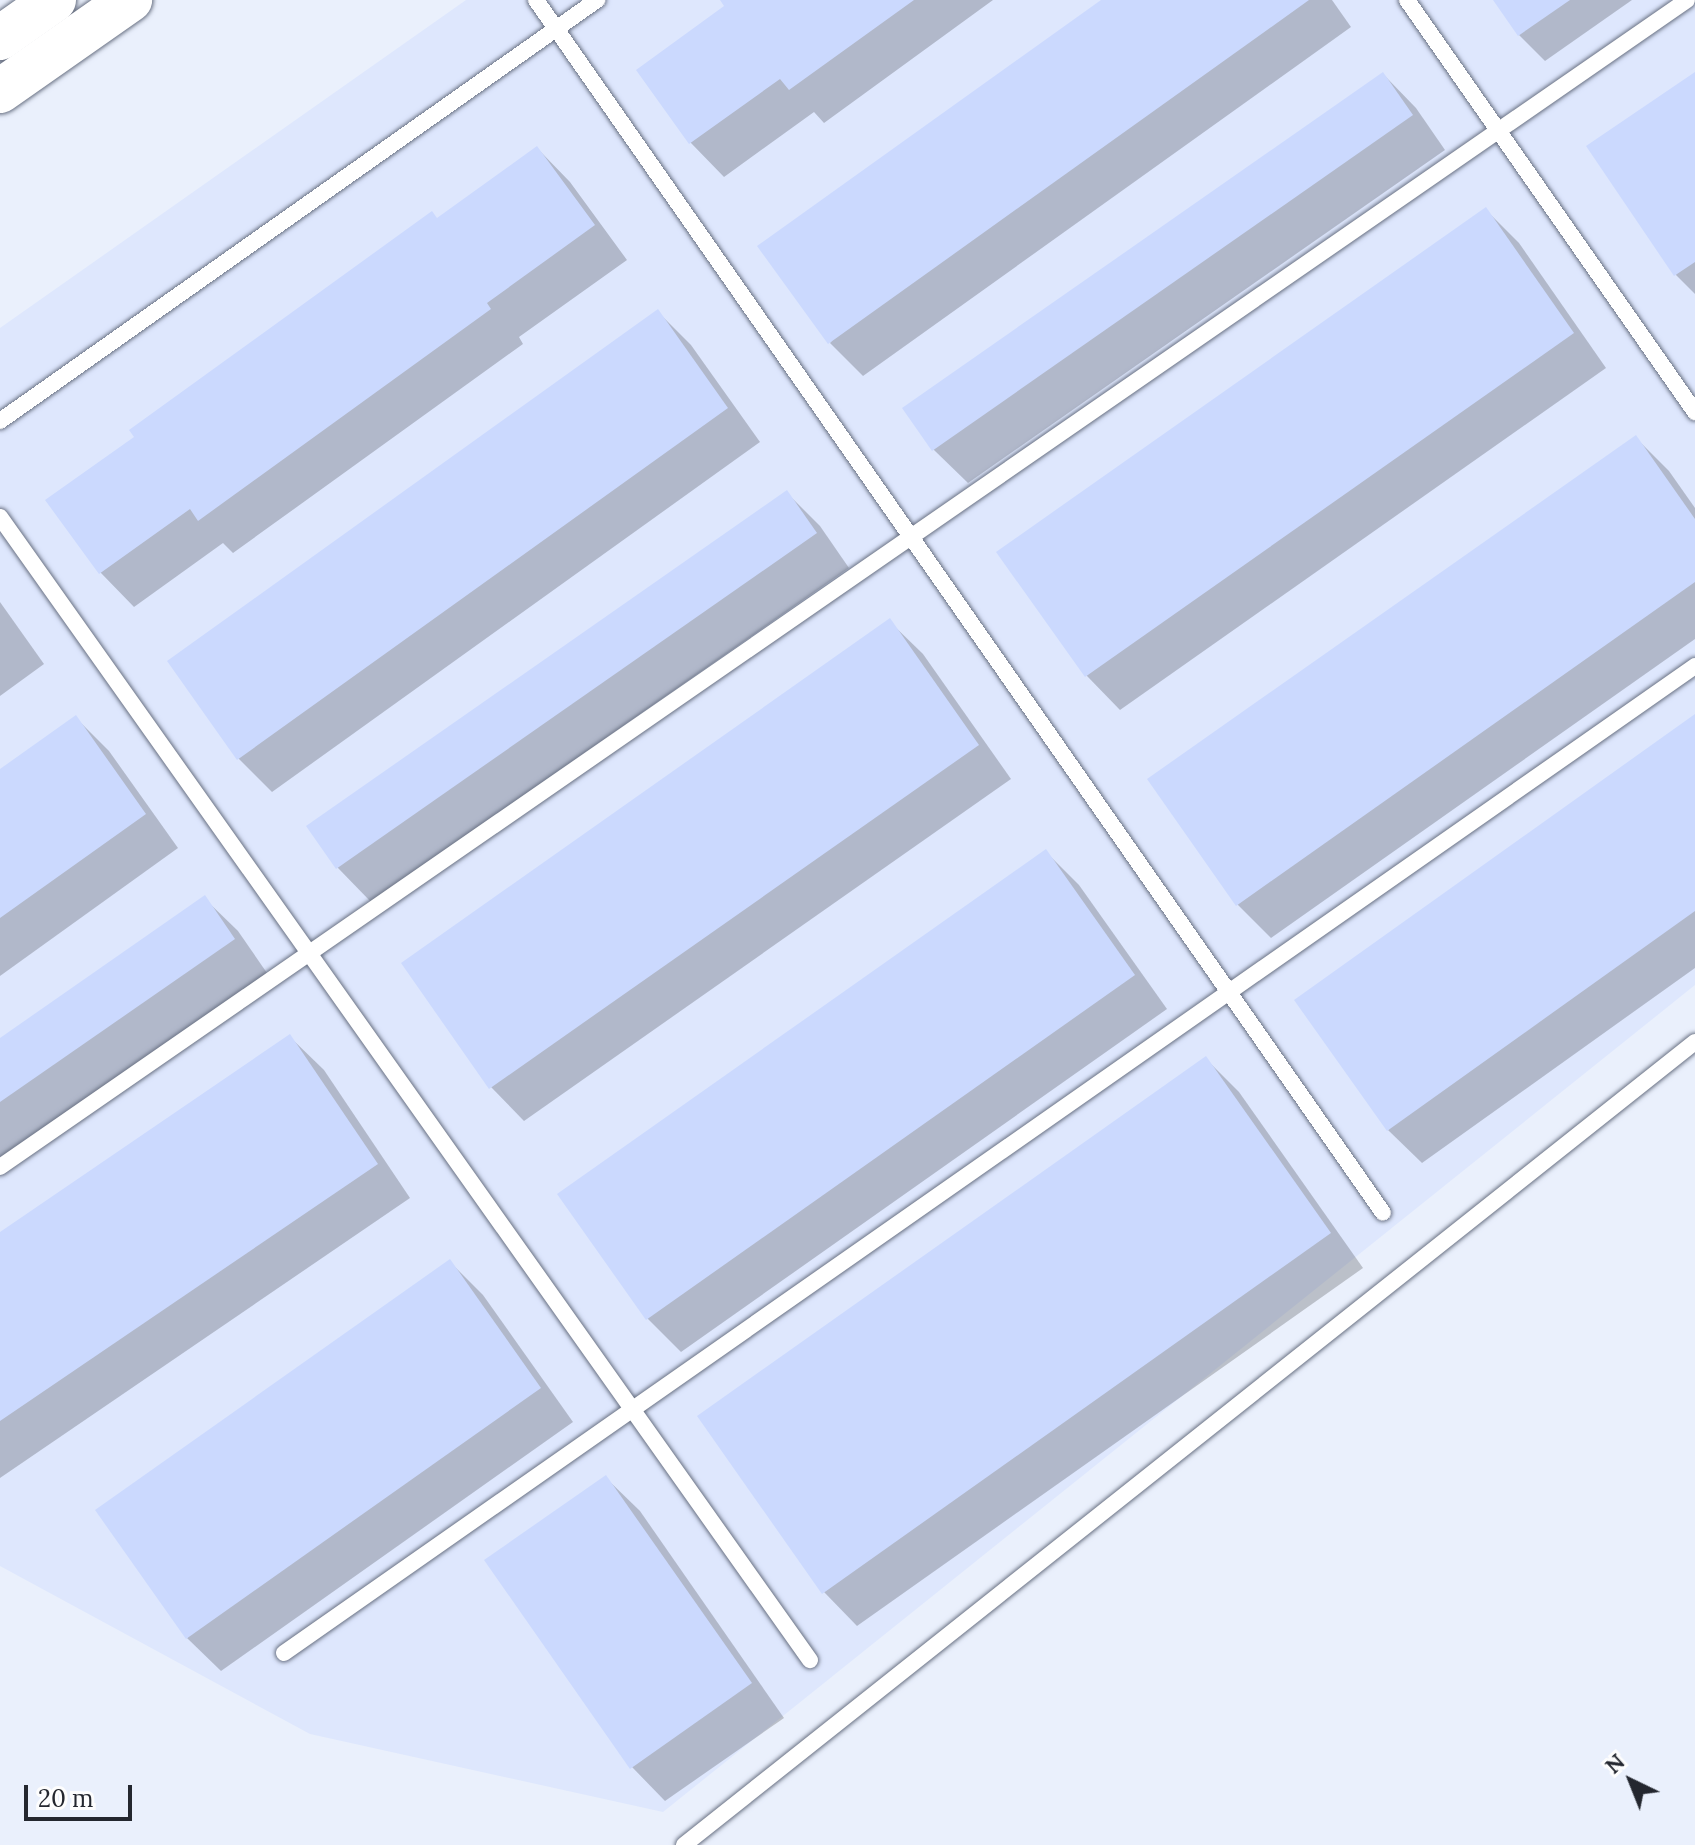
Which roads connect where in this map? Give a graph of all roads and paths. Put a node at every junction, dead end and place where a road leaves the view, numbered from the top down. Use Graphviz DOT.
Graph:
graph roads {
  1 [pos="54,0"];
  2 [pos="130,0"];
  3 [pos="536,0"];
  4 [pos="597,0"];
  5 [pos="1407,0"];
  6 [pos="1687,0"];
  7 [pos="556,29"];
  8 [pos="0,38"];
  9 [pos="0,91"];
  10 [pos="1498,131"];
  11 [pos="1695,412"];
  12 [pos="0,421"];
  13 [pos="0,517"];
  14 [pos="911,537"];
  15 [pos="1695,666"];
  16 [pos="309,953"];
  17 [pos="1229,992"];
  18 [pos="1695,1042"];
  19 [pos="0,1167"];
  20 [pos="1383,1213"];
  21 [pos="633,1409"];
  22 [pos="284,1653"];
  23 [pos="810,1660"];
  24 [pos="684,1845"];
  1 -- 8 [label="highway"];
  2 -- 9 [label="highway"];
  3 -- 7 [label="lane"];
  4 -- 7 [label="lane"];
  5 -- 10 [label="lane"];
  6 -- 10 [label="lane"];
  7 -- 12 [label="lane"];
  7 -- 14 [label="lane"];
  10 -- 11 [label="lane"];
  10 -- 14 [label="lane"];
  13 -- 16 [label="lane"];
  14 -- 16 [label="lane"];
  14 -- 17 [label="lane"];
  15 -- 17 [label="lane"];
  16 -- 19 [label="lane"];
  16 -- 21 [label="lane"];
  17 -- 20 [label="lane"];
  17 -- 21 [label="lane"];
  18 -- 24 [label="lane"];
  21 -- 22 [label="lane"];
  21 -- 23 [label="lane"];
}
